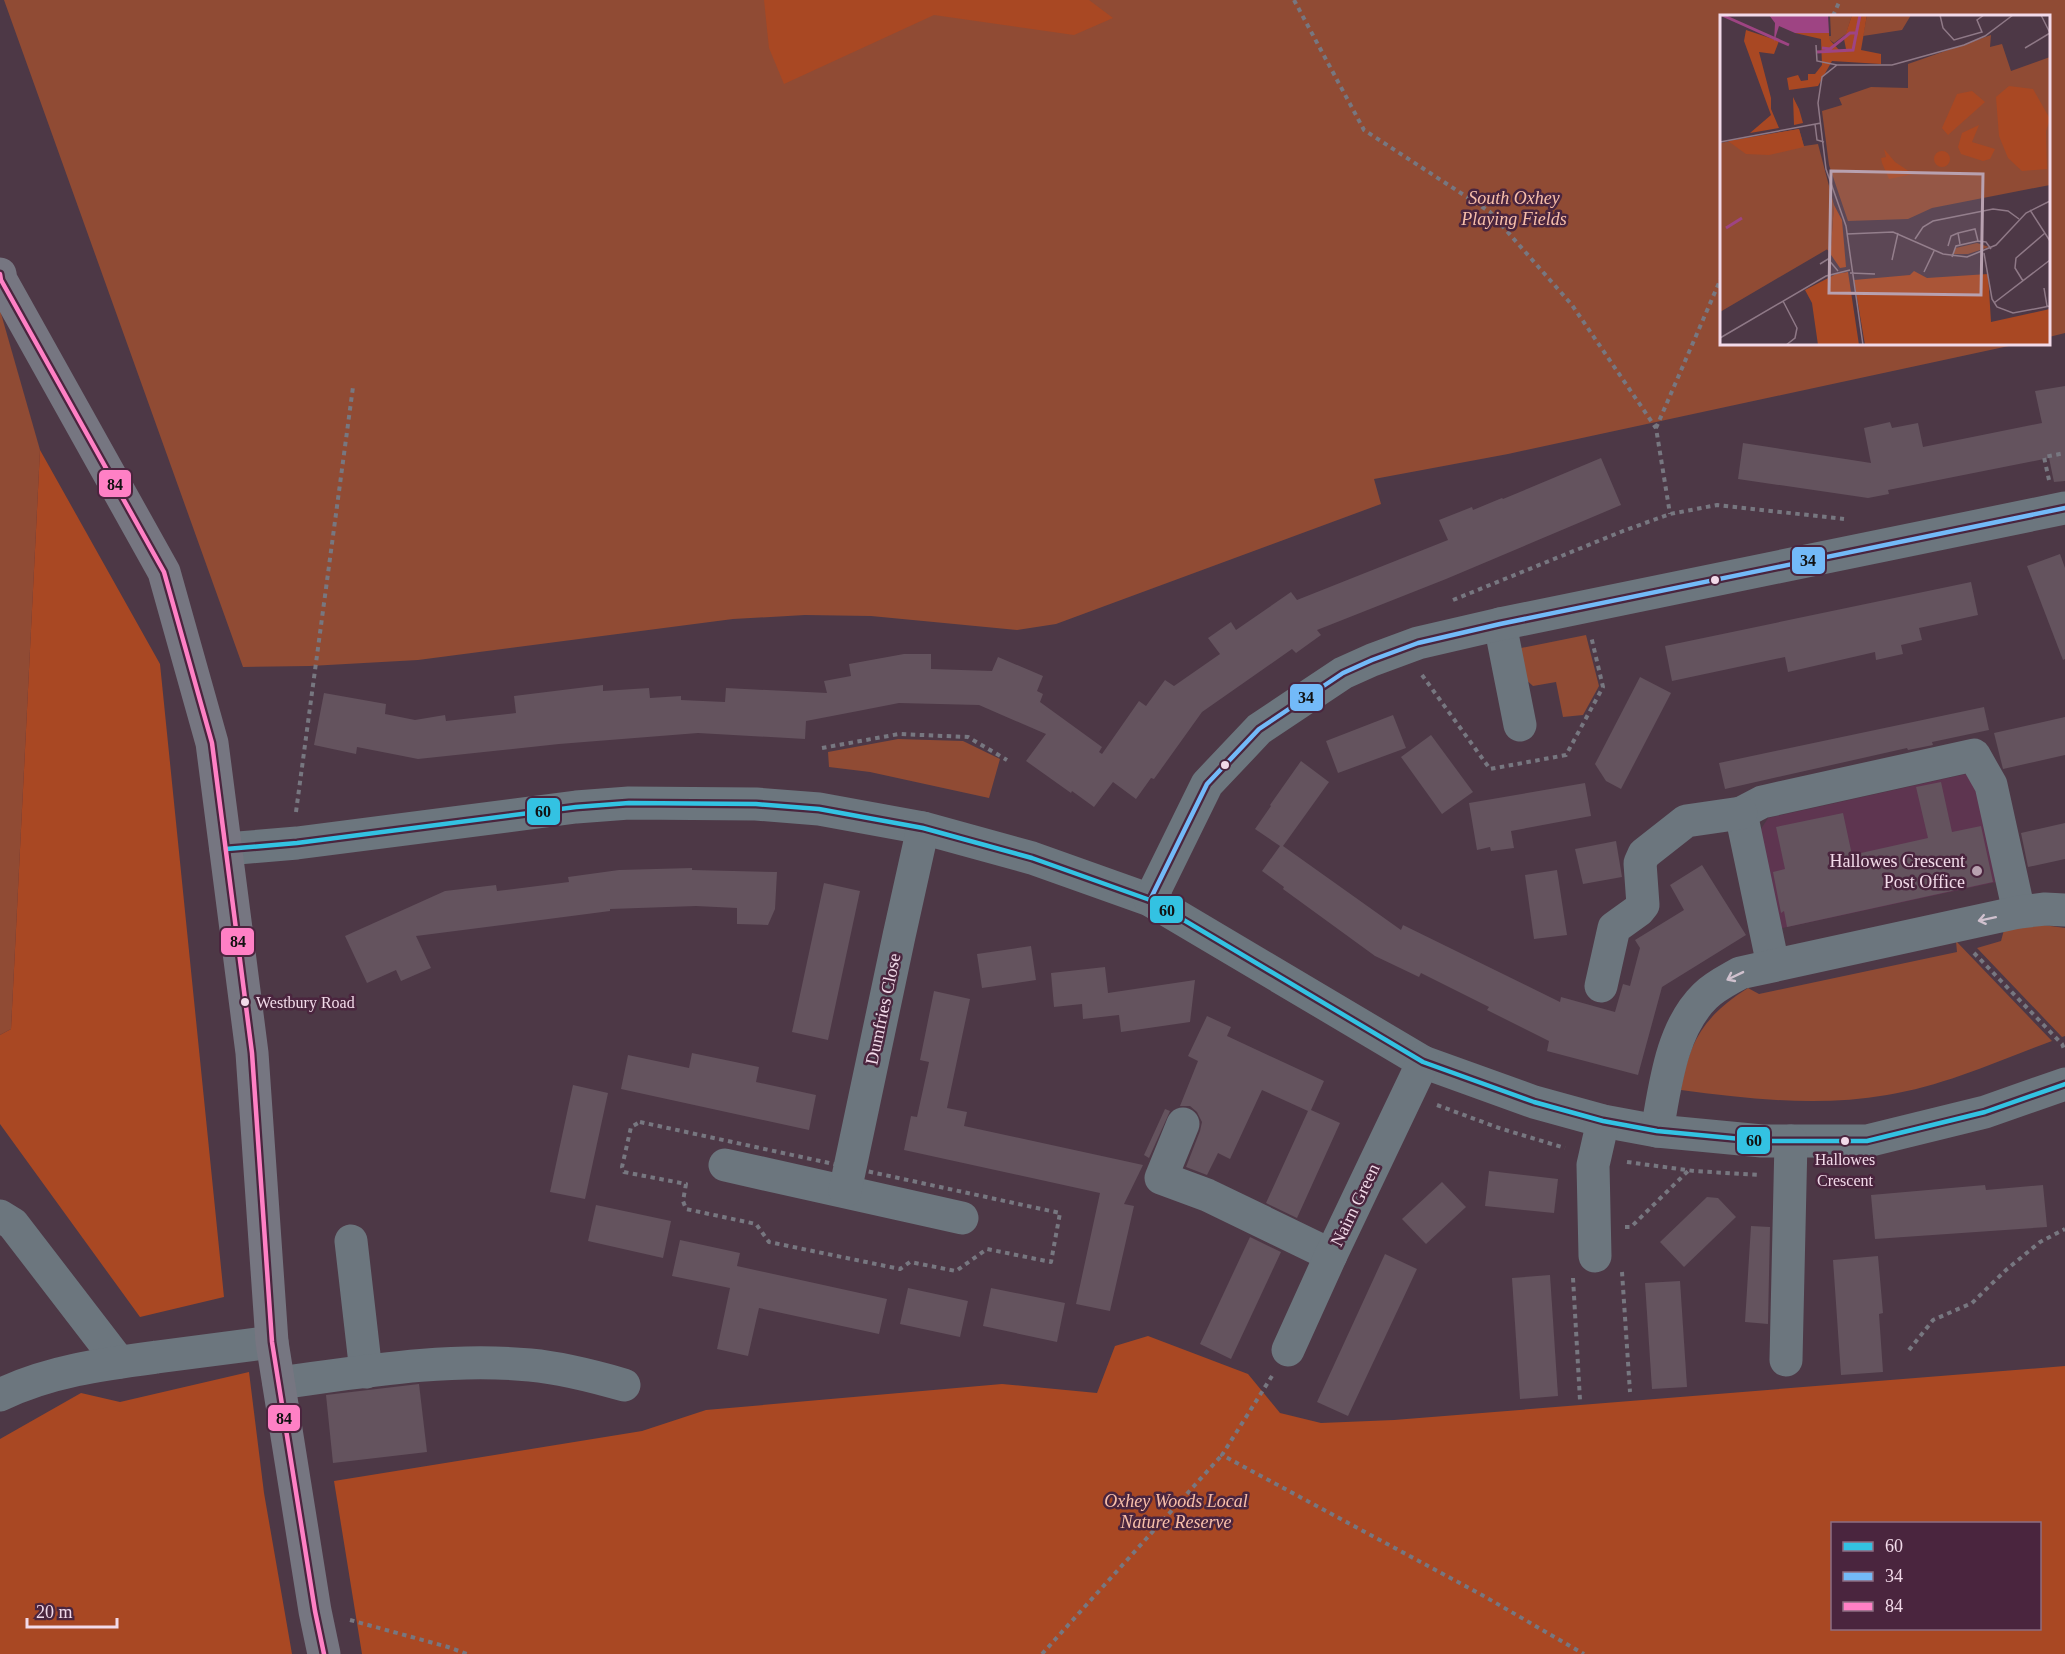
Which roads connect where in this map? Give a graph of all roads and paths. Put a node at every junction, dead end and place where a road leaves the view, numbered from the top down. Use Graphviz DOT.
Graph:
graph roads {
  1 [pos="1294,0"];
  2 [pos="1840,0"];
  3 [pos="1833,15"];
  4 [pos="0,274"];
  5 [pos="1720,281"];
  6 [pos="353,387"];
  7 [pos="1656,428"];
  8 [pos="2065,453"];
  9 [pos="2060,509"];
  10 [pos="1670,514"];
  11 [pos="1871,548"];
  12 [pos="1469,592"];
  13 [pos="1500,624"];
  14 [pos="1520,725"];
  15 [pos="822,748"];
  16 [pos="1007,760"];
  17 [pos="1741,813"];
  18 [pos="923,828"];
  19 [pos="297,843"];
  20 [pos="226,849"];
  21 [pos="1150,900"];
  22 [pos="2065,910"];
  23 [pos="2019,912"];
  24 [pos="1955,926"];
  25 [pos="1773,965"];
  26 [pos="1600,986"];
  27 [pos="2065,1051"];
  28 [pos="1423,1062"];
  29 [pos="2065,1084"];
  30 [pos="1409,1092"];
  31 [pos="1603,1121"];
  32 [pos="1183,1124"];
  33 [pos="1657,1131"];
  34 [pos="1791,1141"];
  35 [pos="1565,1148"];
  36 [pos="1617,1160"];
  37 [pos="725,1165"];
  38 [pos="1688,1170"];
  39 [pos="1791,1177"];
  40 [pos="845,1191"];
  41 [pos="0,1216"];
  42 [pos="962,1218"];
  43 [pos="1619,1229"];
  44 [pos="2065,1229"];
  45 [pos="351,1241"];
  46 [pos="1331,1255"];
  47 [pos="1595,1256"];
  48 [pos="272,1342"];
  49 [pos="1288,1350"];
  50 [pos="1909,1350"];
  51 [pos="1786,1360"];
  52 [pos="119,1362"];
  53 [pos="366,1372"];
  54 [pos="279,1383"];
  55 [pos="624,1385"];
  56 [pos="0,1395"];
  57 [pos="1222,1455"];
  58 [pos="315,1611"];
  59 [pos="324,1654"];
  60 [pos="467,1654"];
  61 [pos="1042,1654"];
  62 [pos="1584,1654"];
  1 -- 7 [label="path"];
  2 -- 3 [label="path"];
  4 -- 20 [label="main road"];
  5 -- 7 [label="path"];
  6 -- 19 [label="path"];
  7 -- 10 [label="path"];
  8 -- 9 [label="path"];
  9 -- 11 [label="street"];
  10 -- 11 [label="path"];
  10 -- 12 [label="path"];
  11 -- 13 [label="street"];
  13 -- 14 [label="street"];
  13 -- 21 [label="street"];
  15 -- 16 [label="path"];
  17 -- 23 [label="street"];
  17 -- 25 [label="street"];
  17 -- 26 [label="street"];
  18 -- 19 [label="street"];
  18 -- 21 [label="street"];
  18 -- 40 [label="street, Dumfries Close"];
  19 -- 20 [label="street"];
  20 -- 48 [label="main road"];
  21 -- 28 [label="street"];
  22 -- 23 [label="street"];
  23 -- 24 [label="street, one-way"];
  24 -- 25 [label="street"];
  24 -- 27 [label="path"];
  25 -- 33 [label="street, one-way"];
  28 -- 30 [label="street, Nairn Green"];
  28 -- 31 [label="street"];
  29 -- 34 [label="street"];
  30 -- 35 [label="path"];
  30 -- 46 [label="street, Nairn Green"];
  31 -- 33 [label="street"];
  31 -- 47 [label="street"];
  32 -- 46 [label="street"];
  33 -- 34 [label="street"];
  34 -- 39 [label="street"];
  36 -- 38 [label="path"];
  37 -- 40 [label="street"];
  38 -- 39 [label="path"];
  38 -- 43 [label="path"];
  39 -- 51 [label="street"];
  40 -- 42 [label="street"];
  41 -- 52 [label="street"];
  44 -- 50 [label="path"];
  45 -- 53 [label="street"];
  46 -- 49 [label="street, Nairn Green"];
  48 -- 52 [label="street"];
  48 -- 54 [label="main road"];
  49 -- 57 [label="path"];
  52 -- 56 [label="street"];
  53 -- 54 [label="street"];
  53 -- 55 [label="street"];
  54 -- 58 [label="main road"];
  57 -- 61 [label="path"];
  57 -- 62 [label="path"];
  58 -- 59 [label="main road"];
  58 -- 60 [label="path"];
}
